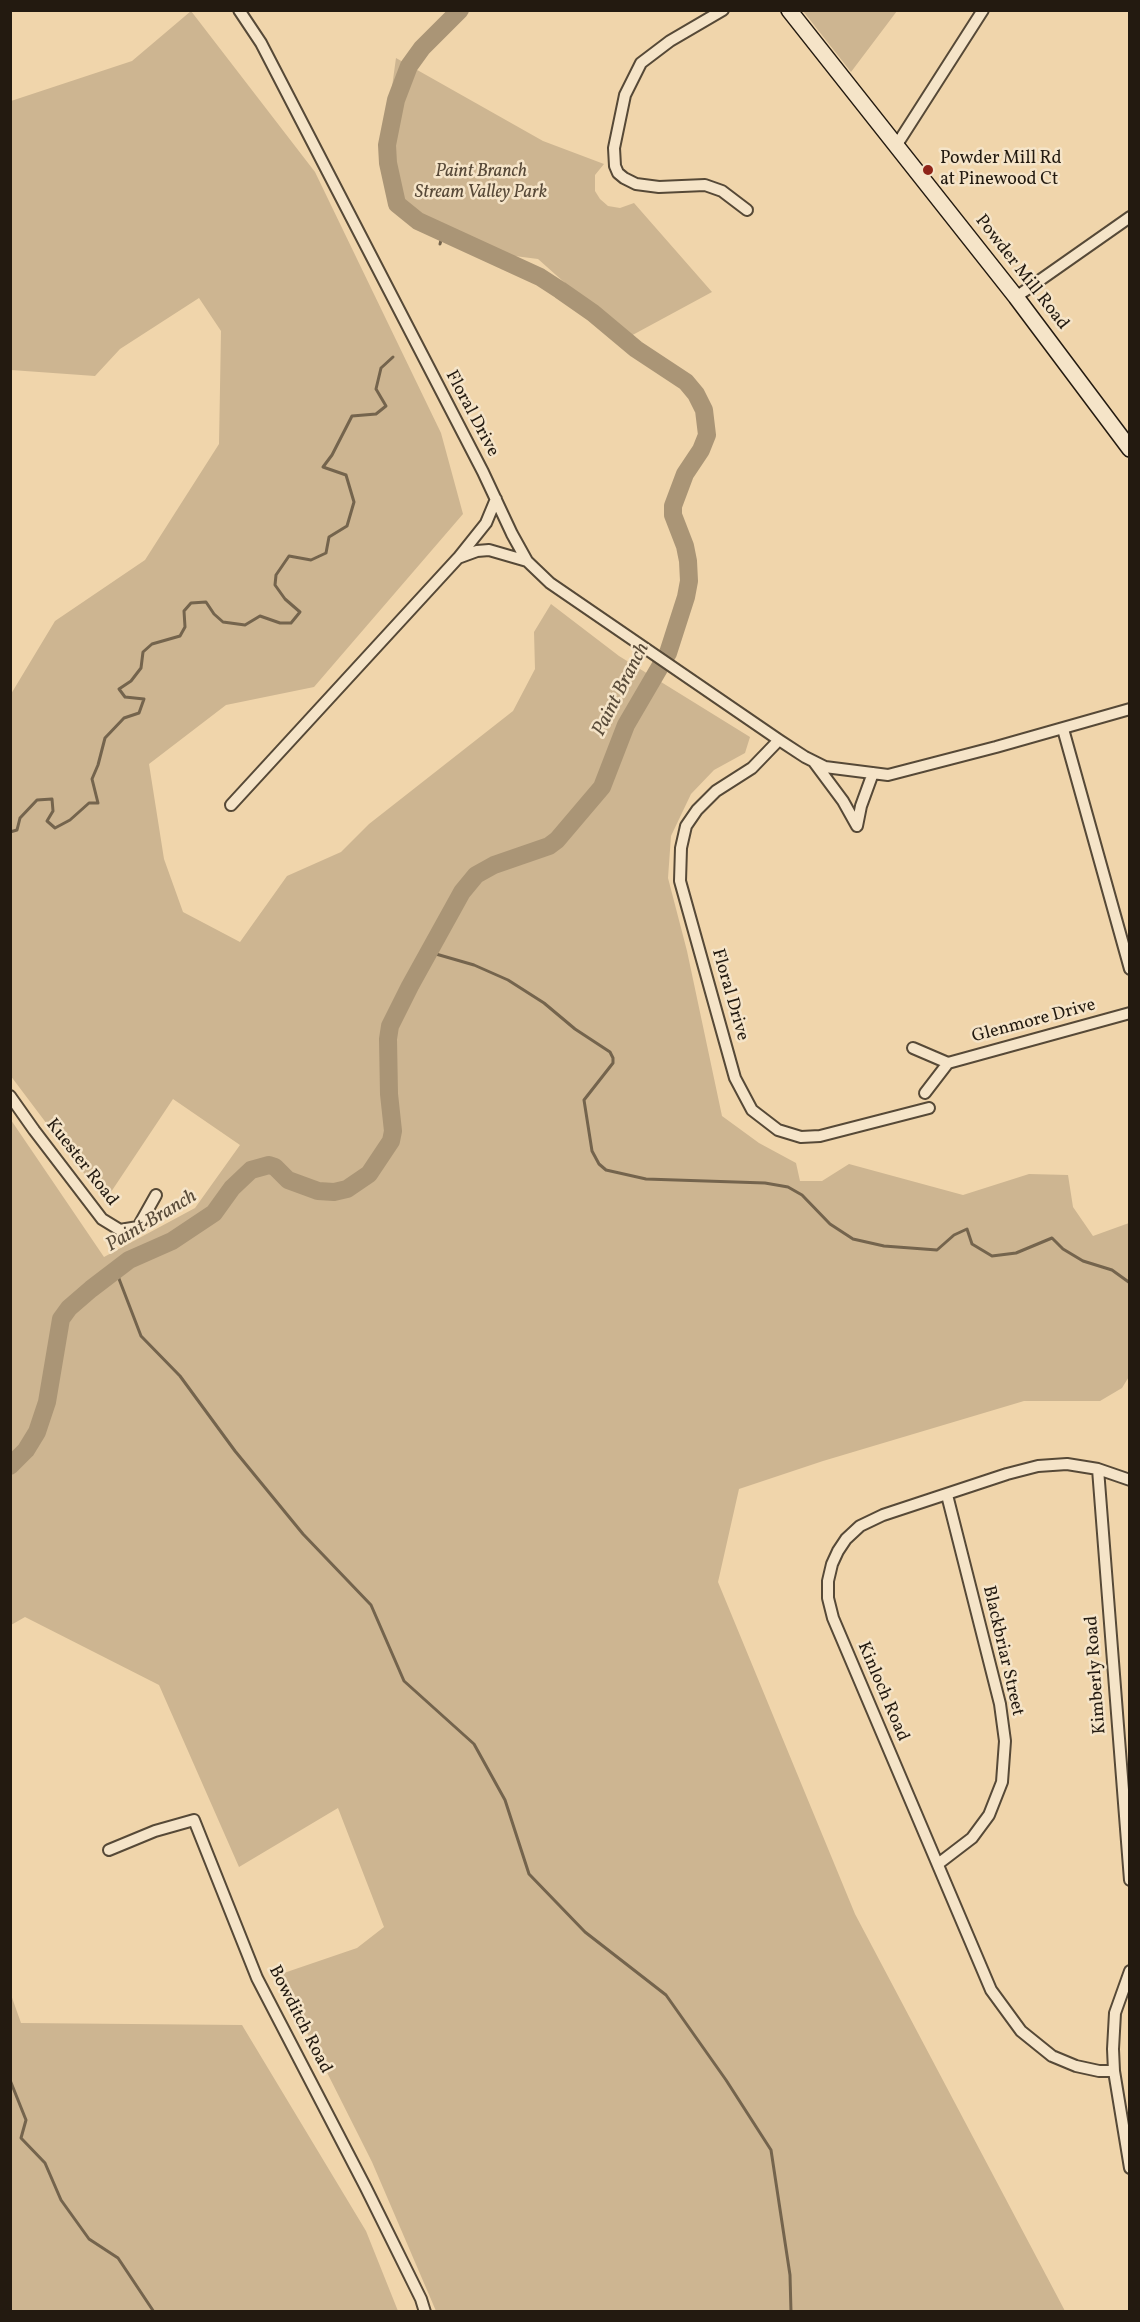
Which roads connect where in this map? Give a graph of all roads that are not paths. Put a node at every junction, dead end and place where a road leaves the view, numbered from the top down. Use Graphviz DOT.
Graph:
graph roads {
  1 [pos="239,10"];
  2 [pos="723,10"];
  3 [pos="789,10"];
  4 [pos="983,10"];
  5 [pos="896,146"];
  6 [pos="747,210"];
  7 [pos="1130,217"];
  8 [pos="1016,297"];
  9 [pos="1130,449"];
  10 [pos="496,500"];
  11 [pos="458,558"];
  12 [pos="527,561"];
  13 [pos="1130,709"];
  14 [pos="1113,714"];
  15 [pos="1130,718"];
  16 [pos="1063,729"];
  17 [pos="778,740"];
  18 [pos="814,762"];
  19 [pos="873,773"];
  20 [pos="231,805"];
  21 [pos="1130,969"];
  22 [pos="1130,1013"];
  23 [pos="914,1048"];
  24 [pos="948,1063"];
  25 [pos="925,1093"];
  26 [pos="10,1096"];
  27 [pos="929,1108"];
  28 [pos="156,1195"];
  29 [pos="1098,1469"];
  30 [pos="1130,1480"];
  31 [pos="947,1495"];
  32 [pos="109,1850"];
  33 [pos="938,1864"];
  34 [pos="1130,1880"];
  35 [pos="1130,1971"];
  36 [pos="1114,2071"];
  37 [pos="1130,2168"];
  38 [pos="425,2312"];
  1 -- 10 [label="street, Floral Drive"];
  2 -- 6 [label="street"];
  3 -- 5 [label="main road, Powder Mill Road"];
  4 -- 5 [label="street"];
  5 -- 8 [label="main road, Powder Mill Road"];
  7 -- 8 [label="street"];
  8 -- 9 [label="main road, Powder Mill Road"];
  10 -- 11 [label="street"];
  10 -- 12 [label="street, Floral Drive"];
  11 -- 12 [label="street"];
  11 -- 20 [label="street"];
  12 -- 17 [label="street, Floral Drive"];
  13 -- 14 [label="street, Floral Drive"];
  14 -- 15 [label="street, Floral Drive"];
  14 -- 16 [label="street, Floral Drive"];
  16 -- 19 [label="street, Floral Drive"];
  16 -- 21 [label="street"];
  17 -- 18 [label="street, Floral Drive"];
  17 -- 27 [label="street, Floral Drive"];
  18 -- 19 [label="street, Floral Drive"];
  18 -- 19 [label="street"];
  22 -- 24 [label="street, Glenmore Drive"];
  23 -- 24 [label="street"];
  24 -- 25 [label="street"];
  26 -- 28 [label="street, Kuester Road"];
  29 -- 30 [label="street, Kinloch Road"];
  29 -- 31 [label="street, Kinloch Road"];
  29 -- 34 [label="street, Kimberly Road"];
  31 -- 33 [label="street, Blackbriar Street"];
  31 -- 33 [label="street, Kinloch Road"];
  32 -- 38 [label="street, Bowditch Road"];
  33 -- 36 [label="street, Kinloch Road"];
  35 -- 36 [label="street"];
  36 -- 37 [label="street"];
}
